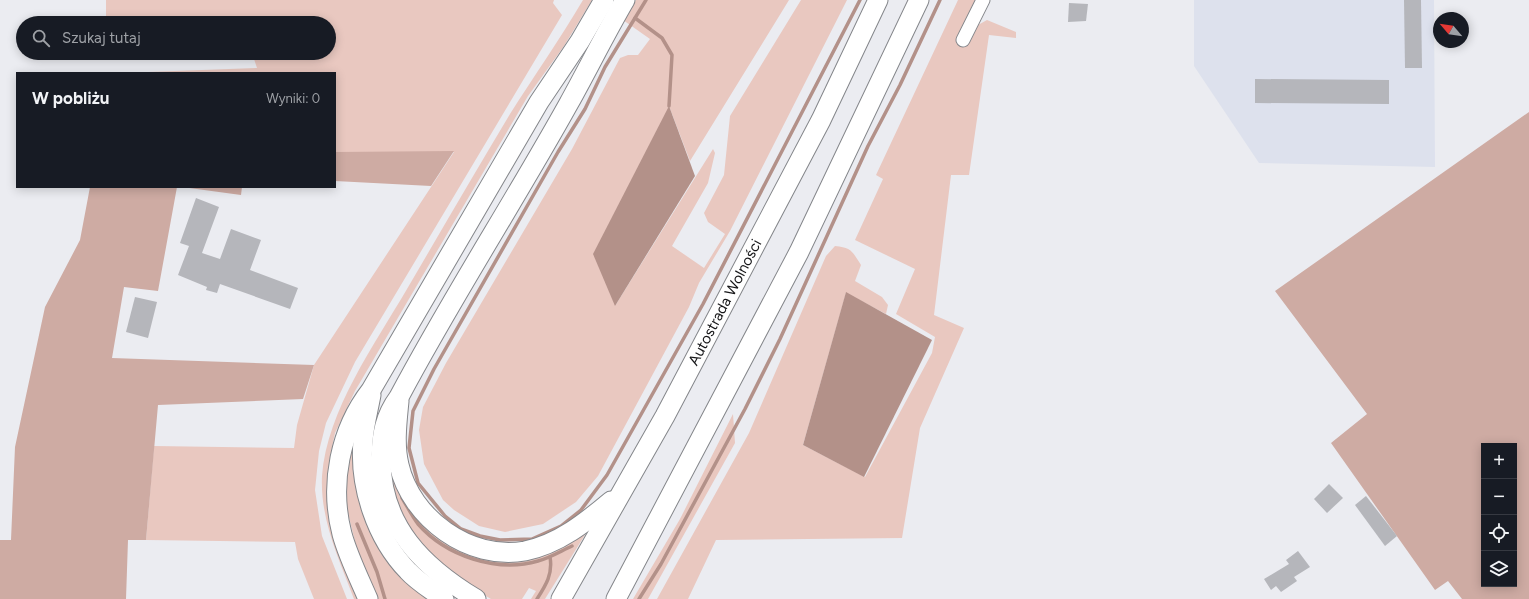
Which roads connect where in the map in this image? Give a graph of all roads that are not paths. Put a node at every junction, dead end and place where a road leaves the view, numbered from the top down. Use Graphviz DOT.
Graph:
graph roads {
  1 [pos="604,0"];
  2 [pos="625,0"];
  3 [pos="878,0"];
  4 [pos="919,0"];
  5 [pos="983,0"];
  6 [pos="963,40"];
  7 [pos="371,390"];
  8 [pos="399,397"];
  9 [pos="620,494"];
  10 [pos="368,599"];
  11 [pos="444,599"];
  12 [pos="476,599"];
  13 [pos="561,599"];
  14 [pos="616,599"];
  1 -- 7 [label="highway"];
  2 -- 8 [label="highway"];
  3 -- 9 [label="highway, Autostrada Wolności"];
  4 -- 14 [label="highway"];
  5 -- 6 [label="street"];
  7 -- 10 [label="highway"];
  7 -- 11 [label="highway"];
  8 -- 9 [label="highway"];
  8 -- 12 [label="highway"];
  9 -- 13 [label="highway, Autostrada Wolności"];
}
